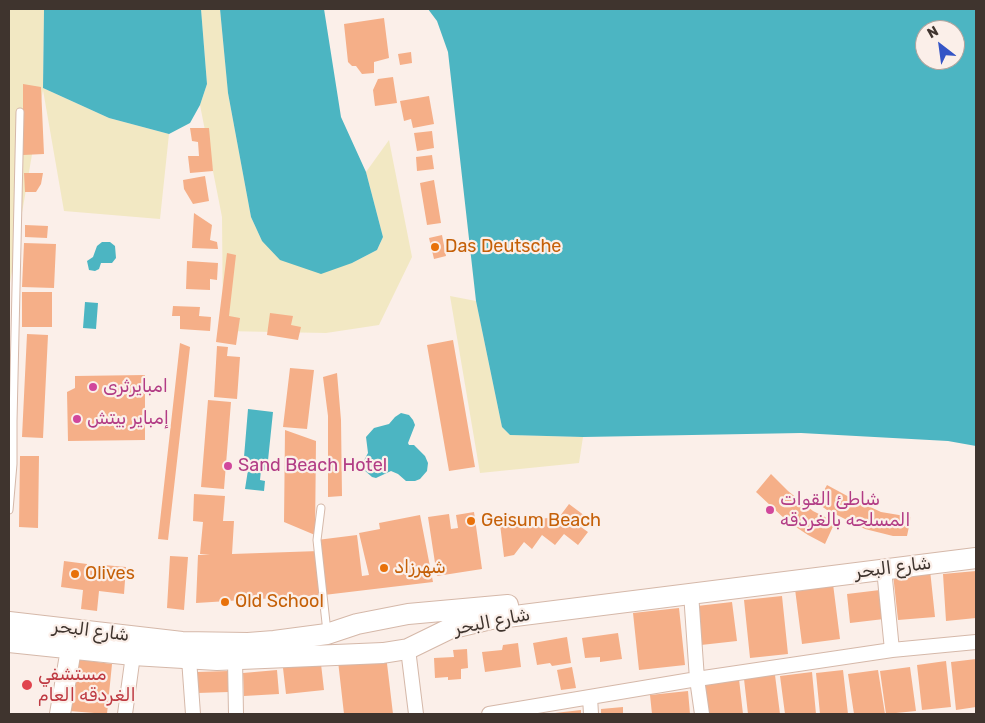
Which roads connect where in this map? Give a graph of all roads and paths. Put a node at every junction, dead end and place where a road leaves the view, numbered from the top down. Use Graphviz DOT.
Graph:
graph roads {
  1 [pos="20,112"];
  2 [pos="321,508"];
  3 [pos="9,510"];
  4 [pos="976,546"];
  5 [pos="976,558"];
  6 [pos="884,569"];
  7 [pos="691,593"];
  8 [pos="408,614"];
  9 [pos="9,622"];
  10 [pos="356,624"];
  11 [pos="327,634"];
  12 [pos="9,642"];
  13 [pos="976,642"];
  14 [pos="71,649"];
  15 [pos="408,649"];
  16 [pos="892,650"];
  17 [pos="362,654"];
  18 [pos="133,655"];
  19 [pos="189,659"];
  20 [pos="235,660"];
  21 [pos="697,679"];
  22 [pos="590,697"];
  23 [pos="60,714"];
  24 [pos="126,714"];
  25 [pos="193,714"];
  26 [pos="236,714"];
  27 [pos="416,714"];
  28 [pos="489,714"];
  29 [pos="592,714"];
  30 [pos="702,714"];
  1 -- 3 [label="lane"];
  2 -- 11 [label="lane"];
  4 -- 8 [label="main road, شارع البحر"];
  5 -- 6 [label="main road, شارع البحر"];
  6 -- 7 [label="main road, شارع البحر"];
  6 -- 16 [label="street"];
  7 -- 15 [label="main road, شارع البحر"];
  7 -- 21 [label="street"];
  8 -- 10 [label="main road, شارع البحر"];
  8 -- 15 [label="main road"];
  9 -- 11 [label="main road, شارع البحر"];
  10 -- 11 [label="main road, شارع البحر"];
  10 -- 17 [label="main road"];
  12 -- 14 [label="main road, شارع البحر"];
  13 -- 16 [label="street"];
  14 -- 18 [label="main road, شارع البحر"];
  14 -- 23 [label="main road"];
  15 -- 17 [label="main road, شارع البحر"];
  15 -- 27 [label="street"];
  16 -- 21 [label="street"];
  17 -- 20 [label="main road, شارع البحر"];
  18 -- 19 [label="main road, شارع البحر"];
  18 -- 24 [label="street"];
  19 -- 20 [label="main road, شارع البحر"];
  19 -- 25 [label="street"];
  20 -- 26 [label="street"];
  21 -- 22 [label="street"];
  21 -- 30 [label="street"];
  22 -- 28 [label="street"];
  22 -- 29 [label="street"];
}
